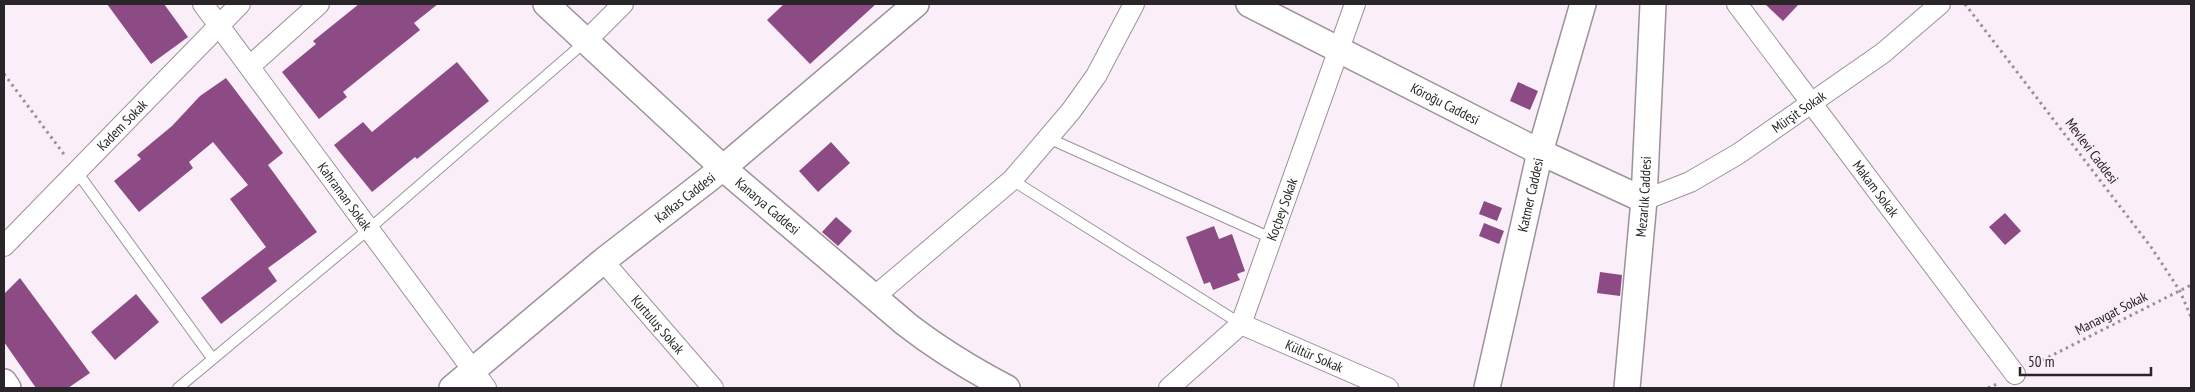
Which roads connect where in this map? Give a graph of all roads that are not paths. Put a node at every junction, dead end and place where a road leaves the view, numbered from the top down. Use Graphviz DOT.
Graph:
graph roads {
  1 [pos="203,4"];
  2 [pos="240,4"];
  3 [pos="320,4"];
  4 [pos="546,4"];
  5 [pos="623,4"];
  6 [pos="916,4"];
  7 [pos="1134,4"];
  8 [pos="1248,4"];
  9 [pos="1355,4"];
  10 [pos="1583,4"];
  11 [pos="1653,4"];
  12 [pos="1736,4"];
  13 [pos="1940,4"];
  14 [pos="220,25"];
  15 [pos="587,40"];
  16 [pos="1338,50"];
  17 [pos="250,66"];
  18 [pos="1812,104"];
  19 [pos="1048,138"];
  20 [pos="1540,152"];
  21 [pos="723,168"];
  22 [pos="76,172"];
  23 [pos="1012,180"];
  24 [pos="1644,200"];
  25 [pos="369,229"];
  26 [pos="1272,238"];
  27 [pos="4,246"];
  28 [pos="603,261"];
  29 [pos="874,297"];
  30 [pos="1241,324"];
  31 [pos="212,358"];
  32 [pos="2015,374"];
  33 [pos="479,380"];
  34 [pos="4,382"];
  35 [pos="8,388"];
  36 [pos="178,388"];
  37 [pos="452,388"];
  38 [pos="713,388"];
  39 [pos="1006,388"];
  40 [pos="1169,388"];
  41 [pos="1388,388"];
  42 [pos="1487,388"];
  43 [pos="1627,388"];
  1 -- 14 [label="street, Kahraman Sokak"];
  2 -- 14 [label="street, Kadem Sokak"];
  3 -- 17 [label="street"];
  4 -- 15 [label="street, Kanarya Caddesi"];
  5 -- 15 [label="street"];
  6 -- 21 [label="street, Kafkas Caddesi"];
  7 -- 19 [label="street"];
  8 -- 16 [label="street, Köroğu Caddesi"];
  9 -- 16 [label="street, Koçbey Sokak"];
  10 -- 20 [label="street, Katmer Caddesi"];
  11 -- 24 [label="street, Mezarlık Caddesi"];
  12 -- 18 [label="street, Makam Sokak"];
  13 -- 18 [label="street, Mürşit Sokak"];
  14 -- 17 [label="street, Kahraman Sokak"];
  14 -- 22 [label="street, Kadem Sokak"];
  15 -- 21 [label="street, Kanarya Caddesi"];
  15 -- 25 [label="lane"];
  16 -- 20 [label="street, Köroğu Caddesi"];
  16 -- 26 [label="street, Koçbey Sokak"];
  17 -- 25 [label="street, Kahraman Sokak"];
  18 -- 24 [label="street, Mürşit Sokak"];
  18 -- 32 [label="street, Makam Sokak"];
  19 -- 23 [label="street"];
  19 -- 26 [label="lane"];
  20 -- 24 [label="street, Köroğu Caddesi"];
  20 -- 42 [label="street, Katmer Caddesi"];
  21 -- 28 [label="street, Kafkas Caddesi"];
  21 -- 29 [label="street, Kanarya Caddesi"];
  22 -- 27 [label="street, Kadem Sokak"];
  22 -- 31 [label="lane"];
  23 -- 29 [label="street"];
  23 -- 30 [label="lane"];
  24 -- 43 [label="street, Mezarlık Caddesi"];
  25 -- 31 [label="lane"];
  25 -- 33 [label="street, Kahraman Sokak"];
  26 -- 30 [label="street, Koçbey Sokak"];
  28 -- 33 [label="street, Kafkas Caddesi"];
  28 -- 38 [label="street, Kurtuluş Sokak"];
  29 -- 39 [label="street, Kanarya Caddesi"];
  30 -- 40 [label="street, Koçbey Sokak"];
  30 -- 41 [label="street, Kültür Sokak"];
  31 -- 36 [label="lane"];
  33 -- 37 [label="street, Kafkas Caddesi"];
  34 -- 35 [label="street"];
}
